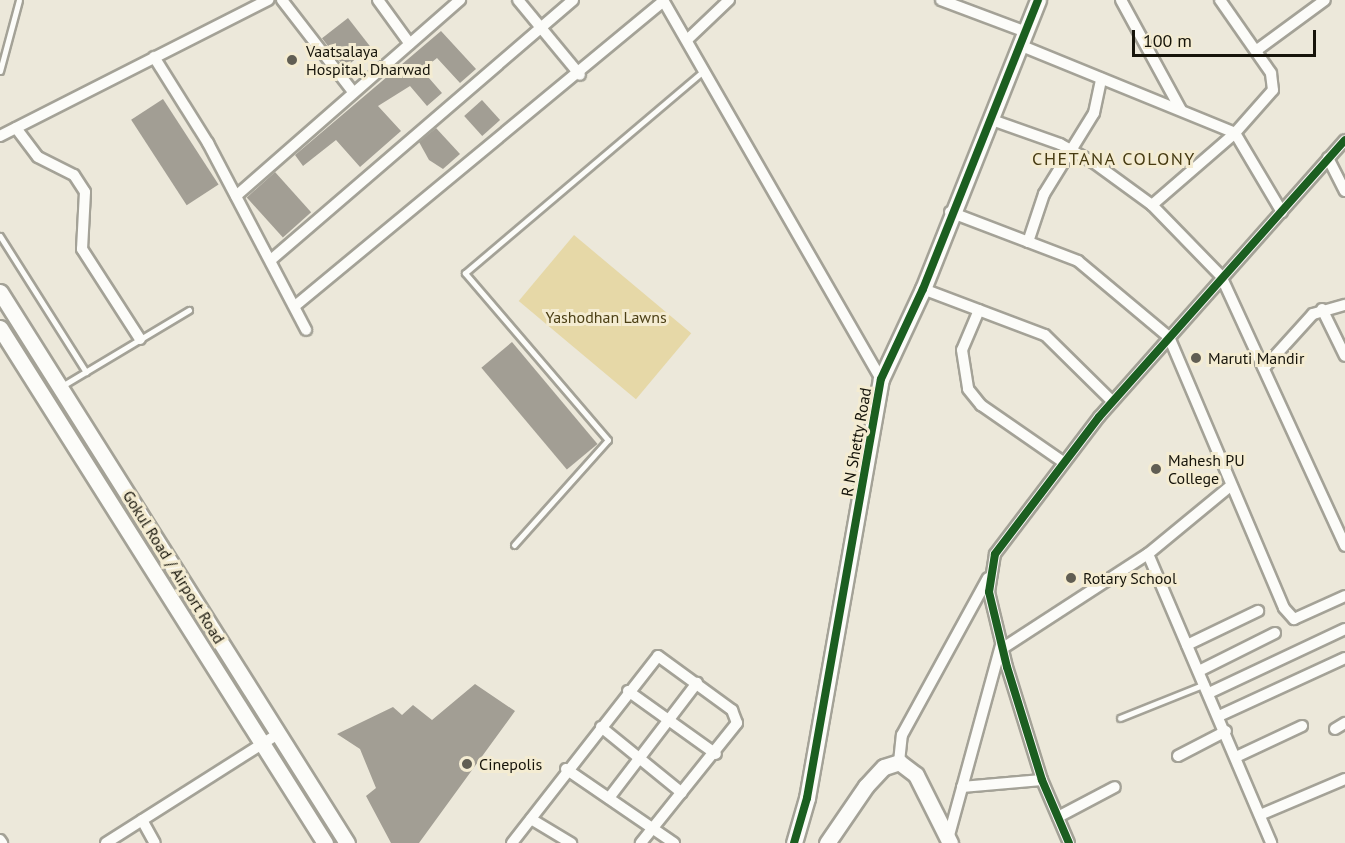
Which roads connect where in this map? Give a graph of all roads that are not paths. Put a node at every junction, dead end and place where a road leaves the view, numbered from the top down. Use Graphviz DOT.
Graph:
graph roads {
  1 [pos="19,0"];
  2 [pos="268,0"];
  3 [pos="282,0"];
  4 [pos="378,0"];
  5 [pos="460,0"];
  6 [pos="518,0"];
  7 [pos="573,0"];
  8 [pos="729,0"];
  9 [pos="941,0"];
  10 [pos="1038,0"];
  11 [pos="1121,0"];
  12 [pos="1220,0"];
  13 [pos="1325,0"];
  14 [pos="663,1"];
  15 [pos="542,28"];
  16 [pos="1024,39"];
  17 [pos="687,40"];
  18 [pos="410,44"];
  19 [pos="1257,50"];
  20 [pos="154,57"];
  21 [pos="704,70"];
  22 [pos="0,71"];
  23 [pos="580,75"];
  24 [pos="1101,79"];
  25 [pos="353,92"];
  26 [pos="1180,110"];
  27 [pos="992,120"];
  28 [pos="16,128"];
  29 [pos="1235,134"];
  30 [pos="0,136"];
  31 [pos="1345,140"];
  32 [pos="1069,149"];
  33 [pos="1328,158"];
  34 [pos="1345,191"];
  35 [pos="236,196"];
  36 [pos="1152,205"];
  37 [pos="950,212"];
  38 [pos="1282,212"];
  39 [pos="0,236"];
  40 [pos="1028,242"];
  41 [pos="272,259"];
  42 [pos="1221,276"];
  43 [pos="923,289"];
  44 [pos="0,292"];
  45 [pos="1345,305"];
  46 [pos="296,306"];
  47 [pos="1322,309"];
  48 [pos="189,310"];
  49 [pos="979,310"];
  50 [pos="0,328"];
  51 [pos="306,330"];
  52 [pos="1169,337"];
  53 [pos="140,339"];
  54 [pos="1345,356"];
  55 [pos="1264,368"];
  56 [pos="86,372"];
  57 [pos="881,379"];
  58 [pos="61,387"];
  59 [pos="1112,401"];
  60 [pos="1062,461"];
  61 [pos="1228,488"];
  62 [pos="514,545"];
  63 [pos="1345,546"];
  64 [pos="1148,554"];
  65 [pos="988,578"];
  66 [pos="1344,598"];
  67 [pos="1258,611"];
  68 [pos="1345,629"];
  69 [pos="1275,633"];
  70 [pos="1002,645"];
  71 [pos="1187,645"];
  72 [pos="1345,658"];
  73 [pos="1199,671"];
  74 [pos="697,683"];
  75 [pos="1207,689"];
  76 [pos="628,691"];
  77 [pos="1219,716"];
  78 [pos="1120,718"];
  79 [pos="668,720"];
  80 [pos="1302,726"];
  81 [pos="602,727"];
  82 [pos="1226,731"];
  83 [pos="279,733"];
  84 [pos="261,742"];
  85 [pos="716,754"];
  86 [pos="1178,756"];
  87 [pos="1236,756"];
  88 [pos="640,758"];
  89 [pos="899,762"];
  90 [pos="566,769"];
  91 [pos="1345,778"];
  92 [pos="1042,780"];
  93 [pos="962,787"];
  94 [pos="1115,787"];
  95 [pos="682,793"];
  96 [pos="609,798"];
  97 [pos="1260,815"];
  98 [pos="1058,817"];
  99 [pos="531,819"];
  100 [pos="141,820"];
  101 [pos="653,830"];
  102 [pos="949,841"];
  103 [pos="515,842"];
  104 [pos="106,843"];
  105 [pos="155,843"];
  106 [pos="325,843"];
  107 [pos="347,843"];
  108 [pos="571,843"];
  109 [pos="641,843"];
  110 [pos="674,843"];
  111 [pos="794,843"];
  112 [pos="827,843"];
  113 [pos="1069,843"];
  114 [pos="1272,843"];
  1 -- 22 [label="lane"];
  2 -- 20 [label="street"];
  3 -- 25 [label="street"];
  4 -- 18 [label="street"];
  5 -- 18 [label="street"];
  6 -- 15 [label="street"];
  7 -- 15 [label="street"];
  8 -- 17 [label="street"];
  9 -- 16 [label="street"];
  10 -- 16 [label="main road, R N Shetty Road"];
  11 -- 26 [label="street"];
  12 -- 19 [label="street"];
  13 -- 19 [label="street"];
  14 -- 17 [label="street"];
  14 -- 23 [label="street"];
  15 -- 23 [label="street"];
  15 -- 41 [label="street"];
  16 -- 24 [label="street"];
  16 -- 27 [label="main road, R N Shetty Road"];
  17 -- 21 [label="street"];
  18 -- 25 [label="street"];
  19 -- 29 [label="street"];
  20 -- 28 [label="street"];
  20 -- 35 [label="street"];
  21 -- 57 [label="street"];
  21 -- 62 [label="lane"];
  23 -- 46 [label="street"];
  24 -- 26 [label="street"];
  24 -- 32 [label="street"];
  25 -- 35 [label="street"];
  26 -- 29 [label="street"];
  27 -- 32 [label="street"];
  27 -- 37 [label="main road, R N Shetty Road"];
  28 -- 30 [label="street"];
  28 -- 53 [label="street"];
  29 -- 36 [label="street"];
  29 -- 38 [label="street"];
  31 -- 33 [label="street"];
  32 -- 36 [label="street"];
  32 -- 40 [label="street"];
  33 -- 34 [label="street"];
  33 -- 38 [label="street"];
  35 -- 41 [label="street"];
  36 -- 42 [label="street"];
  37 -- 40 [label="street"];
  37 -- 43 [label="main road, R N Shetty Road"];
  38 -- 42 [label="street"];
  39 -- 56 [label="lane"];
  40 -- 52 [label="street"];
  41 -- 46 [label="street"];
  42 -- 52 [label="street"];
  42 -- 55 [label="street"];
  43 -- 49 [label="street"];
  43 -- 57 [label="main road, R N Shetty Road"];
  44 -- 58 [label="main road, Gokul Road / Airport Road"];
  45 -- 47 [label="street"];
  46 -- 51 [label="street"];
  47 -- 54 [label="street"];
  47 -- 55 [label="street"];
  48 -- 53 [label="lane"];
  49 -- 59 [label="street"];
  49 -- 60 [label="street"];
  50 -- 84 [label="main road, Gokul Road / Airport Road"];
  52 -- 59 [label="street"];
  52 -- 61 [label="street"];
  53 -- 56 [label="lane"];
  55 -- 63 [label="street"];
  56 -- 58 [label="lane"];
  57 -- 111 [label="main road, R N Shetty Road"];
  58 -- 83 [label="main road, Gokul Road / Airport Road"];
  59 -- 60 [label="street"];
  60 -- 65 [label="street"];
  61 -- 64 [label="street"];
  61 -- 66 [label="street"];
  64 -- 70 [label="street"];
  64 -- 71 [label="street"];
  65 -- 70 [label="street"];
  65 -- 89 [label="street"];
  67 -- 71 [label="street"];
  68 -- 75 [label="street"];
  69 -- 73 [label="street"];
  70 -- 92 [label="street"];
  70 -- 93 [label="street"];
  71 -- 73 [label="street"];
  72 -- 77 [label="street"];
  73 -- 75 [label="street"];
  74 -- 76 [label="street"];
  74 -- 79 [label="street"];
  74 -- 85 [label="street"];
  75 -- 77 [label="street"];
  75 -- 78 [label="lane"];
  76 -- 79 [label="street"];
  76 -- 81 [label="street"];
  77 -- 82 [label="street"];
  79 -- 85 [label="street"];
  79 -- 88 [label="street"];
  80 -- 87 [label="street"];
  81 -- 88 [label="street"];
  81 -- 90 [label="street"];
  82 -- 86 [label="street"];
  82 -- 87 [label="street"];
  83 -- 84 [label="street"];
  83 -- 107 [label="main road, Gokul Road / Airport Road"];
  84 -- 100 [label="street"];
  84 -- 106 [label="main road, Gokul Road / Airport Road"];
  85 -- 95 [label="street"];
  87 -- 97 [label="street"];
  88 -- 95 [label="street"];
  88 -- 96 [label="street"];
  89 -- 102 [label="main road"];
  89 -- 112 [label="main road"];
  90 -- 96 [label="street"];
  90 -- 99 [label="street"];
  91 -- 97 [label="street"];
  92 -- 93 [label="street"];
  92 -- 98 [label="street"];
  93 -- 102 [label="street"];
  94 -- 98 [label="street"];
  95 -- 101 [label="street"];
  96 -- 101 [label="street"];
  97 -- 114 [label="street"];
  98 -- 113 [label="street"];
  99 -- 103 [label="street"];
  99 -- 108 [label="street"];
  100 -- 104 [label="street"];
  100 -- 105 [label="street"];
  101 -- 109 [label="street"];
  101 -- 110 [label="street"];
}
